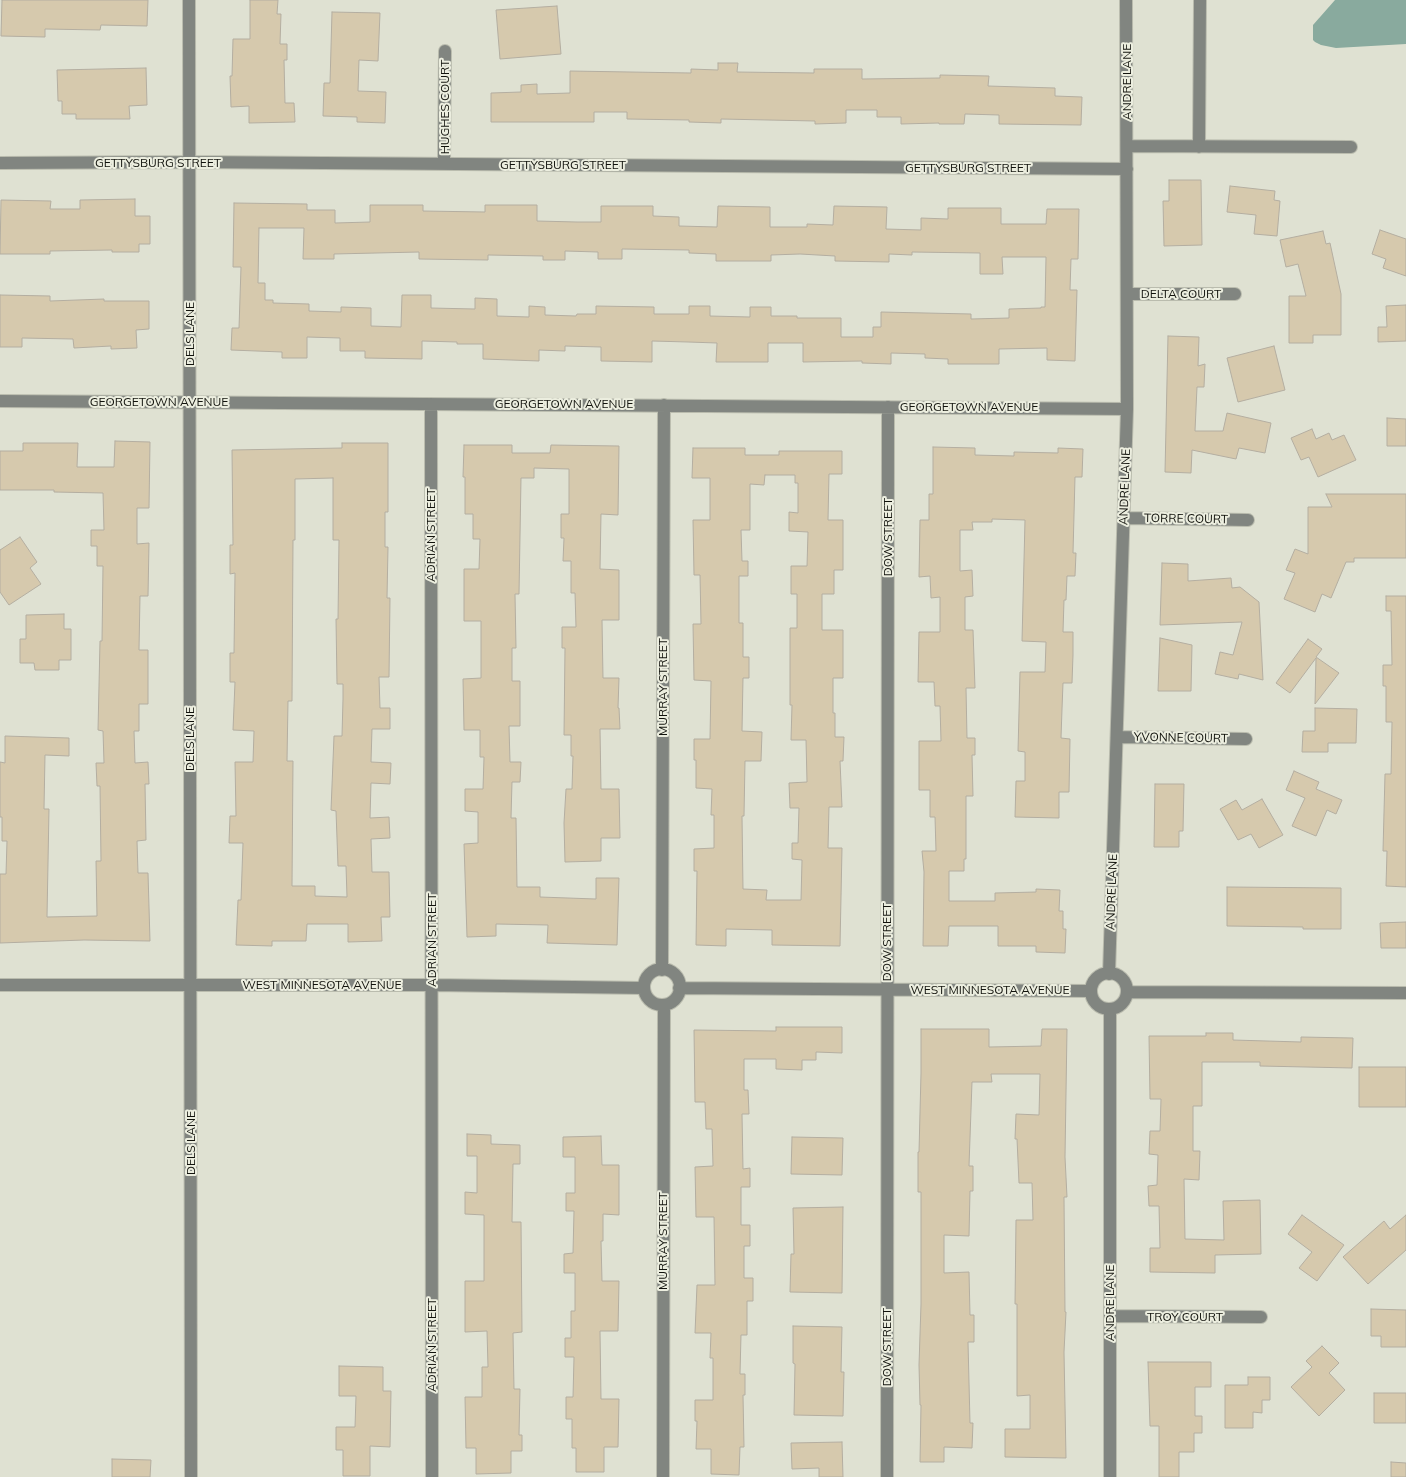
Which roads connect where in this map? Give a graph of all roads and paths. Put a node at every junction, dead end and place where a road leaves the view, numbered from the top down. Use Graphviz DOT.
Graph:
graph roads {
  1 [pos="189,0"];
  2 [pos="1126,0"];
  3 [pos="1200,0"];
  4 [pos="445,51"];
  5 [pos="1127,146"];
  6 [pos="1198,147"];
  7 [pos="1351,147"];
  8 [pos="190,162"];
  9 [pos="0,163"];
  10 [pos="444,164"];
  11 [pos="1127,169"];
  12 [pos="1127,294"];
  13 [pos="1235,294"];
  14 [pos="0,401"];
  15 [pos="190,402"];
  16 [pos="431,404"];
  17 [pos="664,405"];
  18 [pos="888,407"];
  19 [pos="1127,409"];
  20 [pos="1124,518"];
  21 [pos="1248,520"];
  22 [pos="1117,737"];
  23 [pos="1246,739"];
  24 [pos="662,970"];
  25 [pos="1109,974"];
  26 [pos="0,985"];
  27 [pos="191,985"];
  28 [pos="432,985"];
  29 [pos="644,988"];
  30 [pos="680,988"];
  31 [pos="887,990"];
  32 [pos="1091,991"];
  33 [pos="1127,992"];
  34 [pos="1406,993"];
  35 [pos="664,1005"];
  36 [pos="1110,1009"];
  37 [pos="1110,1316"];
  38 [pos="1261,1318"];
  39 [pos="191,1477"];
  40 [pos="432,1477"];
  41 [pos="663,1477"];
  42 [pos="887,1477"];
  43 [pos="1110,1477"];
  1 -- 8 [label="street, DELS LANE"];
  2 -- 5 [label="street, ANDRE LANE"];
  3 -- 6 [label="street"];
  4 -- 10 [label="street, HUGHES COURT"];
  5 -- 6 [label="street"];
  5 -- 11 [label="street, ANDRE LANE"];
  6 -- 7 [label="street"];
  8 -- 9 [label="street, GETTYSBURG STREET"];
  8 -- 10 [label="street, GETTYSBURG STREET"];
  8 -- 15 [label="street, DELS LANE"];
  10 -- 11 [label="street, GETTYSBURG STREET"];
  11 -- 12 [label="street, ANDRE LANE"];
  12 -- 13 [label="street, DELTA COURT"];
  12 -- 19 [label="street, ANDRE LANE"];
  14 -- 15 [label="street, GEORGETOWN AVENUE"];
  15 -- 16 [label="street, GEORGETOWN AVENUE"];
  15 -- 27 [label="street, DELS LANE"];
  16 -- 17 [label="street, GEORGETOWN AVENUE"];
  16 -- 28 [label="street, ADRIAN STREET"];
  17 -- 18 [label="street, GEORGETOWN AVENUE"];
  17 -- 24 [label="street, MURRAY STREET"];
  18 -- 19 [label="street, GEORGETOWN AVENUE"];
  18 -- 31 [label="street, DOW STREET"];
  19 -- 20 [label="street, ANDRE LANE"];
  20 -- 21 [label="street, TORRE COURT"];
  20 -- 22 [label="street, ANDRE LANE"];
  22 -- 23 [label="street, YVONNE COURT"];
  22 -- 25 [label="street, ANDRE LANE"];
  24 -- 29 [label="street"];
  24 -- 30 [label="street"];
  25 -- 32 [label="street"];
  25 -- 33 [label="street"];
  26 -- 27 [label="street, WEST MINNESOTA AVENUE"];
  27 -- 28 [label="street, WEST MINNESOTA AVENUE"];
  27 -- 39 [label="street, DELS LANE"];
  28 -- 29 [label="street, WEST MINNESOTA AVENUE"];
  28 -- 40 [label="street, ADRIAN STREET"];
  29 -- 35 [label="street"];
  30 -- 31 [label="street, WEST MINNESOTA AVENUE"];
  30 -- 35 [label="street"];
  31 -- 32 [label="street, WEST MINNESOTA AVENUE"];
  31 -- 42 [label="street, DOW STREET"];
  32 -- 36 [label="street"];
  33 -- 34 [label="street"];
  33 -- 36 [label="street"];
  35 -- 41 [label="street, MURRAY STREET"];
  36 -- 37 [label="street, ANDRE LANE"];
  37 -- 38 [label="street, TROY COURT"];
  37 -- 43 [label="street, ANDRE LANE"];
}
